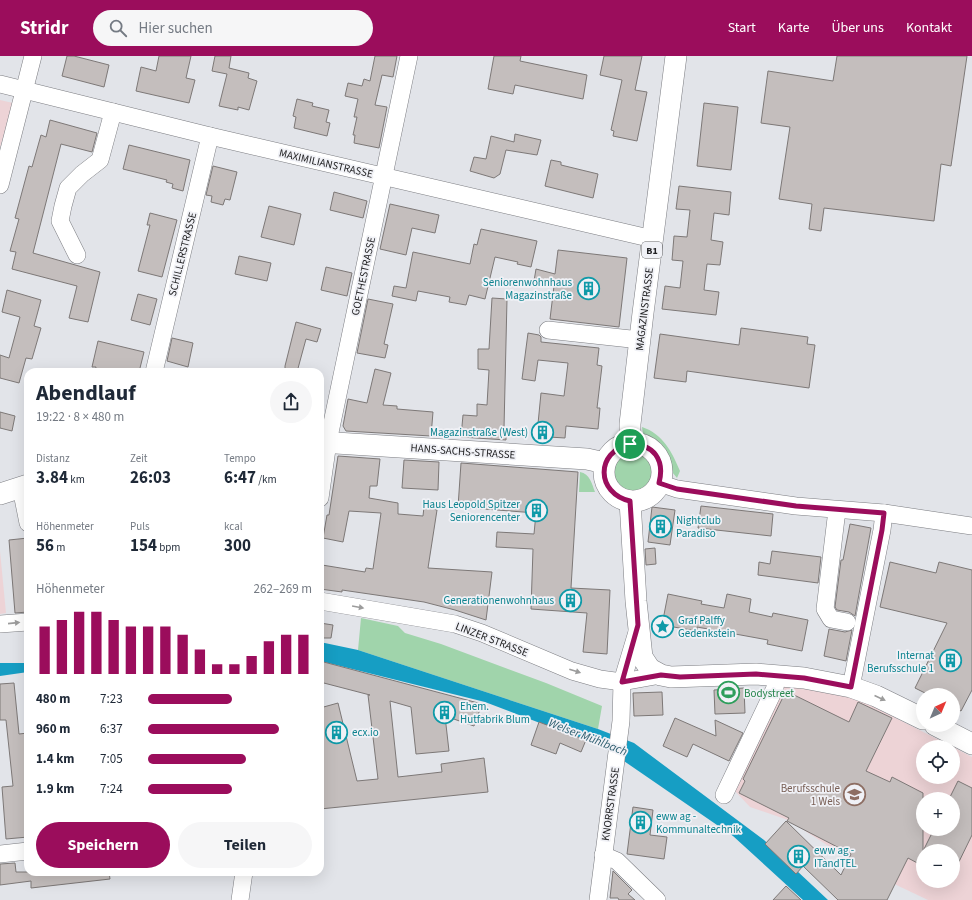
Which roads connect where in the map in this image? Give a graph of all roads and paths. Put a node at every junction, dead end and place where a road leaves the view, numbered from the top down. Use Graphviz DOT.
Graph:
graph roads {
  1 [pos="33,56"];
  2 [pos="409,56"];
  3 [pos="676,56"];
  4 [pos="0,84"];
  5 [pos="24,90"];
  6 [pos="113,112"];
  7 [pos="210,136"];
  8 [pos="384,177"];
  9 [pos="0,184"];
  10 [pos="653,239"];
  11 [pos="77,256"];
  12 [pos="548,330"];
  13 [pos="640,340"];
  14 [pos="155,368"];
  15 [pos="324,442"];
  16 [pos="630,444"];
  17 [pos="606,463"];
  18 [pos="659,483"];
  19 [pos="24,487"];
  20 [pos="0,494"];
  21 [pos="630,501"];
  22 [pos="837,510"];
  23 [pos="884,513"];
  24 [pos="972,526"];
  25 [pos="324,602"];
  26 [pos="24,622"];
  27 [pos="847,622"];
  28 [pos="0,624"];
  29 [pos="638,625"];
  30 [pos="661,675"];
  31 [pos="777,676"];
  32 [pos="622,682"];
  33 [pos="851,687"];
  34 [pos="916,716"];
  35 [pos="949,732"];
  36 [pos="972,744"];
  37 [pos="724,795"];
  38 [pos="24,851"];
  39 [pos="0,854"];
  40 [pos="603,855"];
  41 [pos="243,876"];
  42 [pos="240,900"];
  43 [pos="598,900"];
  44 [pos="657,900"];
  1 -- 5 [label="street"];
  2 -- 8 [label="street, GOETHESTRASSE"];
  3 -- 10 [label="main road, MAGAZINSTRASSE / B1"];
  4 -- 5 [label="street, MAXIMILIANSTRASSE"];
  5 -- 6 [label="street, MAXIMILIANSTRASSE"];
  5 -- 9 [label="street"];
  6 -- 7 [label="street, MAXIMILIANSTRASSE"];
  6 -- 11 [label="street"];
  7 -- 8 [label="street, MAXIMILIANSTRASSE"];
  7 -- 14 [label="street, SCHILLERSTRASSE"];
  8 -- 10 [label="street, MAXIMILIANSTRASSE"];
  8 -- 15 [label="street, GOETHESTRASSE"];
  10 -- 13 [label="main road, MAGAZINSTRASSE / B1"];
  12 -- 13 [label="street"];
  13 -- 16 [label="main road, MAGAZINSTRASSE / B1"];
  15 -- 17 [label="main road, HANS-SACHS-STRASSE"];
  16 -- 17 [label="main road"];
  16 -- 18 [label="main road"];
  17 -- 21 [label="main road"];
  18 -- 21 [label="main road"];
  18 -- 22 [label="street"];
  19 -- 20 [label="main road"];
  21 -- 29 [label="main road"];
  22 -- 23 [label="street"];
  22 -- 27 [label="street"];
  23 -- 24 [label="street"];
  23 -- 33 [label="street"];
  25 -- 32 [label="street, LINZER STRASSE, one-way"];
  28 -- 26 [label="street, one-way"];
  29 -- 30 [label="main road"];
  29 -- 32 [label="street"];
  30 -- 31 [label="main road, LINZER STRASSE"];
  30 -- 32 [label="street, LINZER STRASSE"];
  31 -- 33 [label="main road, LINZER STRASSE"];
  31 -- 37 [label="street"];
  32 -- 40 [label="street, KNORRSTRASSE"];
  33 -- 34 [label="main road, LINZER STRASSE, one-way"];
  35 -- 36 [label="main road"];
  38 -- 39 [label="street"];
  40 -- 43 [label="street, KNORRSTRASSE"];
  40 -- 44 [label="street, KNORRSTRASSE"];
  41 -- 42 [label="street"];
}
